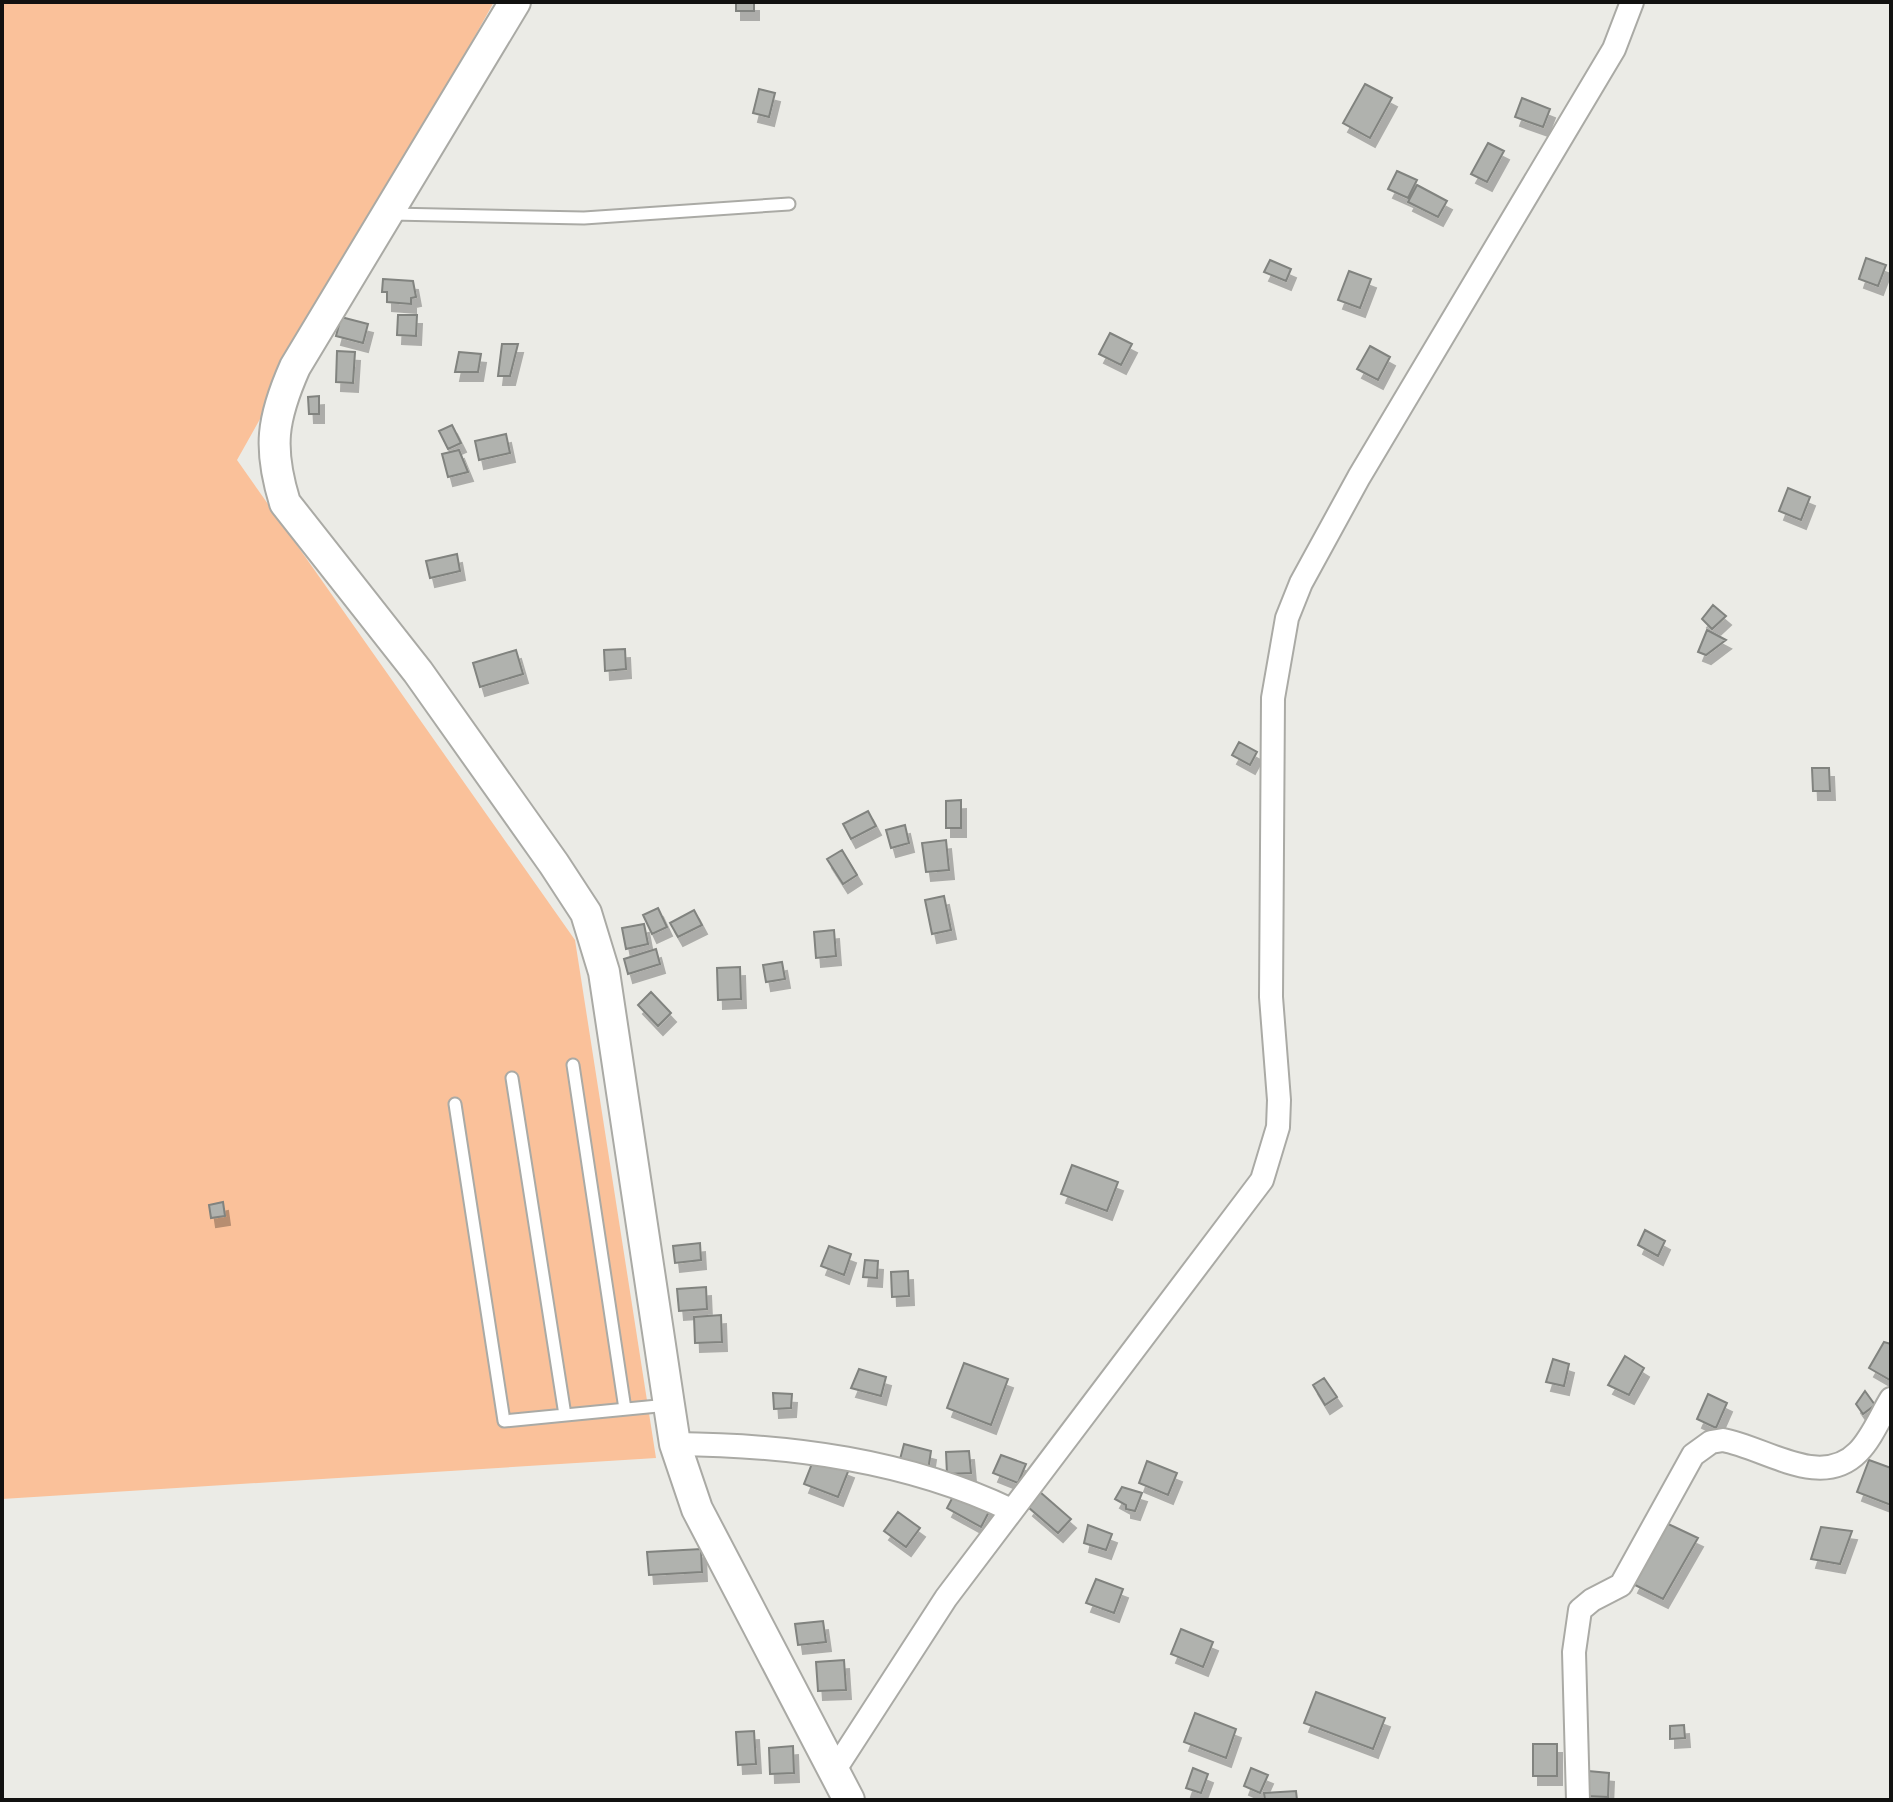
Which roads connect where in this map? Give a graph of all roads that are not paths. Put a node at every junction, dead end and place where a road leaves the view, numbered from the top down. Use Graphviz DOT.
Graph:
graph roads {
  1 [pos="515,2"];
  2 [pos="1632,2"];
  3 [pos="789,204"];
  4 [pos="387,214"];
  5 [pos="573,1065"];
  6 [pos="512,1078"];
  7 [pos="455,1104"];
  8 [pos="1891,1399"];
  9 [pos="669,1405"];
  10 [pos="625,1409"];
  11 [pos="565,1415"];
  12 [pos="675,1444"];
  13 [pos="1011,1510"];
  14 [pos="834,1771"];
  15 [pos="849,1800"];
  16 [pos="1578,1800"];
  1 -- 4 [label="street"];
  2 -- 13 [label="street"];
  3 -- 4 [label="lane"];
  4 -- 9 [label="street"];
  5 -- 10 [label="lane"];
  6 -- 11 [label="lane"];
  7 -- 11 [label="lane"];
  8 -- 16 [label="street"];
  9 -- 10 [label="lane"];
  9 -- 12 [label="street"];
  10 -- 11 [label="lane"];
  12 -- 13 [label="street"];
  12 -- 14 [label="street"];
  13 -- 14 [label="street"];
  14 -- 15 [label="street"];
}
